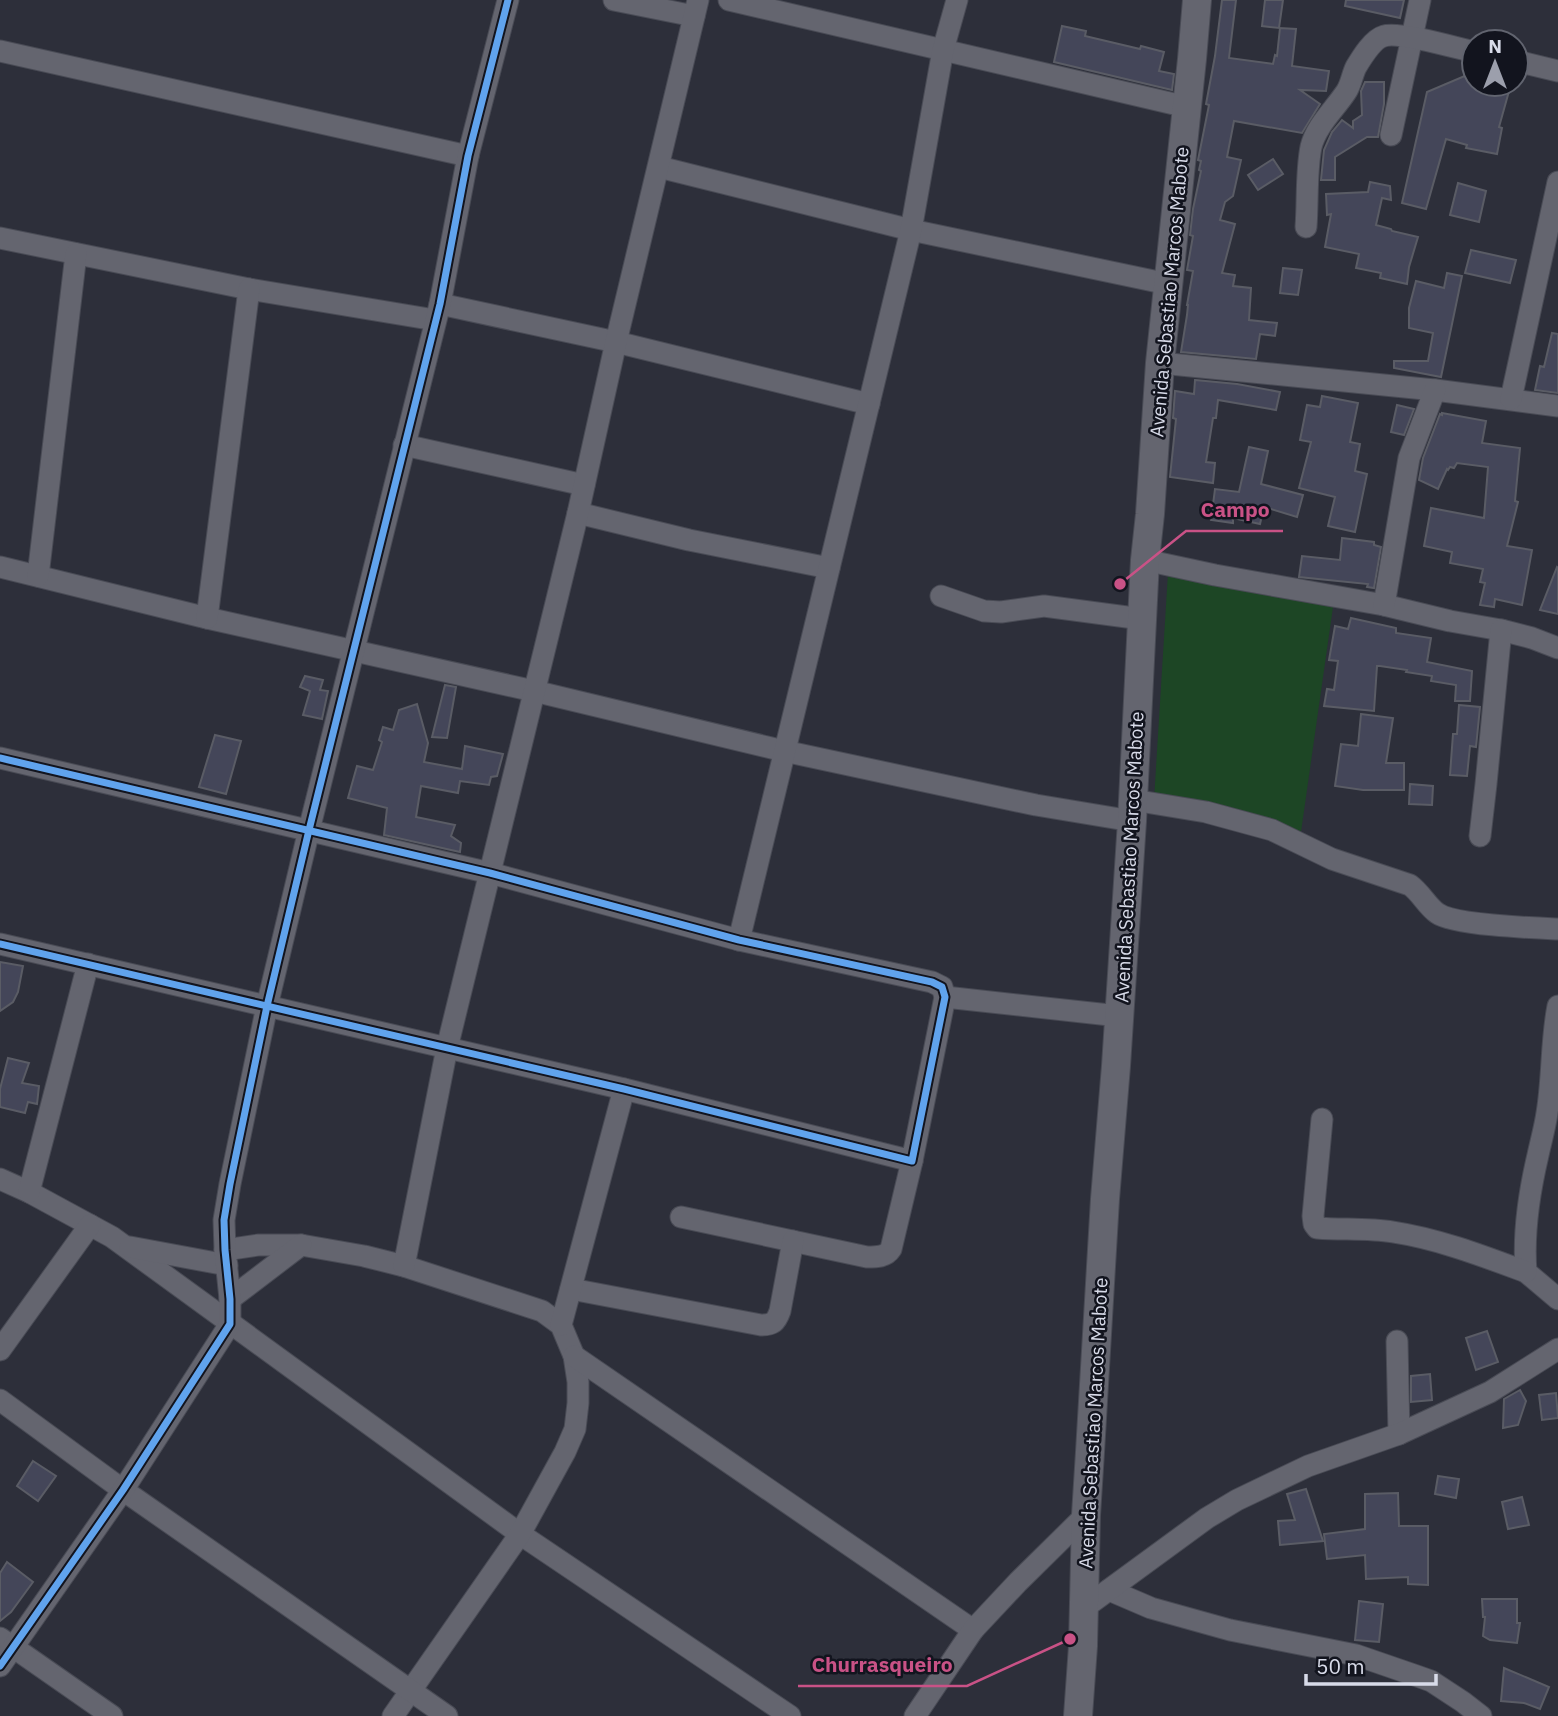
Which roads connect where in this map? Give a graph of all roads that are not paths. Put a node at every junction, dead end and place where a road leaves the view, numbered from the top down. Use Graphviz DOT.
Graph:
graph roads {
  1 [pos="508,0"];
  2 [pos="614,0"];
  3 [pos="729,0"];
  4 [pos="957,0"];
  5 [pos="1197,0"];
  6 [pos="1420,0"];
  7 [pos="696,8"];
  8 [pos="1413,38"];
  9 [pos="1460,49"];
  10 [pos="943,50"];
  11 [pos="0,51"];
  12 [pos="1530,64"];
  13 [pos="1558,71"];
  14 [pos="1187,107"];
  15 [pos="1391,135"];
  16 [pos="468,156"];
  17 [pos="659,167"];
  18 [pos="1558,182"];
  19 [pos="1306,228"];
  20 [pos="911,230"];
  21 [pos="0,238"];
  22 [pos="76,254"];
  23 [pos="1168,284"];
  24 [pos="249,289"];
  25 [pos="438,312"];
  26 [pos="616,342"];
  27 [pos="1160,363"];
  28 [pos="1435,390"];
  29 [pos="1511,399"];
  30 [pos="869,404"];
  31 [pos="1558,406"];
  32 [pos="404,446"];
  33 [pos="584,485"];
  34 [pos="578,513"];
  35 [pos="1145,560"];
  36 [pos="0,567"];
  37 [pos="829,568"];
  38 [pos="38,576"];
  39 [pos="941,596"];
  40 [pos="1384,605"];
  41 [pos="207,618"];
  42 [pos="1142,619"];
  43 [pos="1501,630"];
  44 [pos="1558,648"];
  45 [pos="353,650"];
  46 [pos="534,691"];
  47 [pos="784,751"];
  48 [pos="0,758"];
  49 [pos="1133,811"];
  50 [pos="309,830"];
  51 [pos="1480,836"];
  52 [pos="490,873"];
  53 [pos="1558,929"];
  54 [pos="739,940"];
  55 [pos="0,944"];
  56 [pos="88,964"];
  57 [pos="945,997"];
  58 [pos="267,1006"];
  59 [pos="1558,1006"];
  60 [pos="1119,1016"];
  61 [pos="447,1048"];
  62 [pos="624,1088"];
  63 [pos="1322,1119"];
  64 [pos="1551,1132"];
  65 [pos="912,1161"];
  66 [pos="0,1179"];
  67 [pos="29,1192"];
  68 [pos="681,1217"];
  69 [pos="90,1225"];
  70 [pos="793,1241"];
  71 [pos="301,1245"];
  72 [pos="124,1246"];
  73 [pos="226,1258"];
  74 [pos="404,1266"];
  75 [pos="1527,1272"];
  76 [pos="571,1289"];
  77 [pos="230,1298"];
  78 [pos="1558,1299"];
  79 [pos="230,1324"];
  80 [pos="561,1325"];
  81 [pos="1397,1341"];
  82 [pos="1558,1349"];
  83 [pos="0,1350"];
  84 [pos="574,1356"];
  85 [pos="0,1400"];
  86 [pos="1399,1434"];
  87 [pos="123,1489"];
  88 [pos="1086,1515"];
  89 [pos="520,1534"];
  90 [pos="1109,1590"];
  91 [pos="1084,1608"];
  92 [pos="973,1630"];
  93 [pos="7,1643"];
  94 [pos="0,1666"];
  95 [pos="409,1690"];
  96 [pos="112,1716"];
  97 [pos="393,1716"];
  98 [pos="447,1716"];
  99 [pos="790,1716"];
  100 [pos="915,1716"];
  101 [pos="1078,1716"];
  102 [pos="1480,1716"];
  1 -- 16 [label="street"];
  2 -- 7 [label="street"];
  3 -- 10 [label="street"];
  4 -- 10 [label="street"];
  5 -- 14 [label="main road, Avenida Sebastiao Marcos Mabote"];
  6 -- 8 [label="street"];
  7 -- 17 [label="street"];
  8 -- 9 [label="street"];
  8 -- 15 [label="street"];
  8 -- 19 [label="street"];
  10 -- 14 [label="street"];
  10 -- 20 [label="street"];
  11 -- 16 [label="street"];
  12 -- 13 [label="street"];
  14 -- 23 [label="main road, Avenida Sebastiao Marcos Mabote"];
  16 -- 25 [label="street"];
  17 -- 20 [label="street"];
  17 -- 26 [label="street"];
  18 -- 29 [label="street"];
  20 -- 23 [label="street"];
  20 -- 30 [label="street"];
  21 -- 22 [label="street"];
  22 -- 24 [label="street"];
  22 -- 38 [label="street"];
  23 -- 27 [label="main road, Avenida Sebastiao Marcos Mabote"];
  24 -- 25 [label="street"];
  24 -- 41 [label="street"];
  25 -- 26 [label="street"];
  25 -- 32 [label="street"];
  26 -- 30 [label="street"];
  26 -- 33 [label="street"];
  27 -- 28 [label="street"];
  27 -- 35 [label="main road, Avenida Sebastiao Marcos Mabote"];
  28 -- 29 [label="street"];
  28 -- 40 [label="street"];
  29 -- 31 [label="street"];
  30 -- 37 [label="street"];
  32 -- 33 [label="street"];
  32 -- 45 [label="street"];
  33 -- 34 [label="street"];
  34 -- 37 [label="street"];
  34 -- 46 [label="street"];
  35 -- 40 [label="street"];
  35 -- 42 [label="main road, Avenida Sebastiao Marcos Mabote"];
  36 -- 38 [label="street"];
  37 -- 47 [label="street"];
  38 -- 41 [label="street"];
  39 -- 42 [label="street"];
  40 -- 43 [label="street"];
  41 -- 45 [label="street"];
  42 -- 49 [label="main road, Avenida Sebastiao Marcos Mabote"];
  43 -- 44 [label="street"];
  43 -- 51 [label="street"];
  45 -- 46 [label="street"];
  45 -- 50 [label="street"];
  46 -- 47 [label="street"];
  46 -- 52 [label="street"];
  47 -- 49 [label="street"];
  47 -- 54 [label="street"];
  48 -- 50 [label="street"];
  49 -- 53 [label="street"];
  49 -- 60 [label="main road, Avenida Sebastiao Marcos Mabote"];
  50 -- 52 [label="street"];
  50 -- 58 [label="street"];
  52 -- 54 [label="street"];
  52 -- 61 [label="street"];
  54 -- 57 [label="street"];
  55 -- 56 [label="street"];
  56 -- 58 [label="street"];
  56 -- 67 [label="street"];
  57 -- 60 [label="street"];
  57 -- 65 [label="street"];
  58 -- 61 [label="street"];
  58 -- 73 [label="street"];
  59 -- 64 [label="street"];
  60 -- 88 [label="main road, Avenida Sebastiao Marcos Mabote"];
  61 -- 62 [label="street"];
  61 -- 74 [label="street"];
  62 -- 65 [label="street"];
  62 -- 76 [label="street"];
  63 -- 75 [label="street"];
  64 -- 75 [label="street"];
  65 -- 70 [label="street"];
  66 -- 67 [label="street"];
  67 -- 69 [label="street"];
  68 -- 70 [label="street"];
  69 -- 72 [label="street"];
  69 -- 83 [label="street"];
  70 -- 76 [label="street"];
  71 -- 73 [label="street"];
  71 -- 74 [label="street"];
  71 -- 77 [label="street"];
  72 -- 73 [label="street"];
  72 -- 79 [label="street"];
  73 -- 77 [label="street"];
  74 -- 80 [label="street"];
  75 -- 78 [label="street"];
  76 -- 80 [label="street"];
  77 -- 79 [label="street"];
  79 -- 87 [label="street"];
  79 -- 89 [label="street"];
  80 -- 84 [label="street"];
  81 -- 86 [label="street"];
  82 -- 86 [label="street"];
  84 -- 89 [label="street"];
  84 -- 92 [label="street"];
  85 -- 87 [label="street"];
  86 -- 90 [label="street"];
  87 -- 93 [label="street"];
  87 -- 95 [label="street"];
  88 -- 91 [label="main road, Avenida Sebastiao Marcos Mabote"];
  88 -- 92 [label="street"];
  89 -- 95 [label="street"];
  89 -- 99 [label="street"];
  90 -- 91 [label="street"];
  90 -- 102 [label="street"];
  91 -- 101 [label="main road, Avenida Sebastiao Marcos Mabote"];
  92 -- 100 [label="street"];
  93 -- 94 [label="street"];
  93 -- 96 [label="street"];
  95 -- 97 [label="street"];
  95 -- 98 [label="street"];
}
